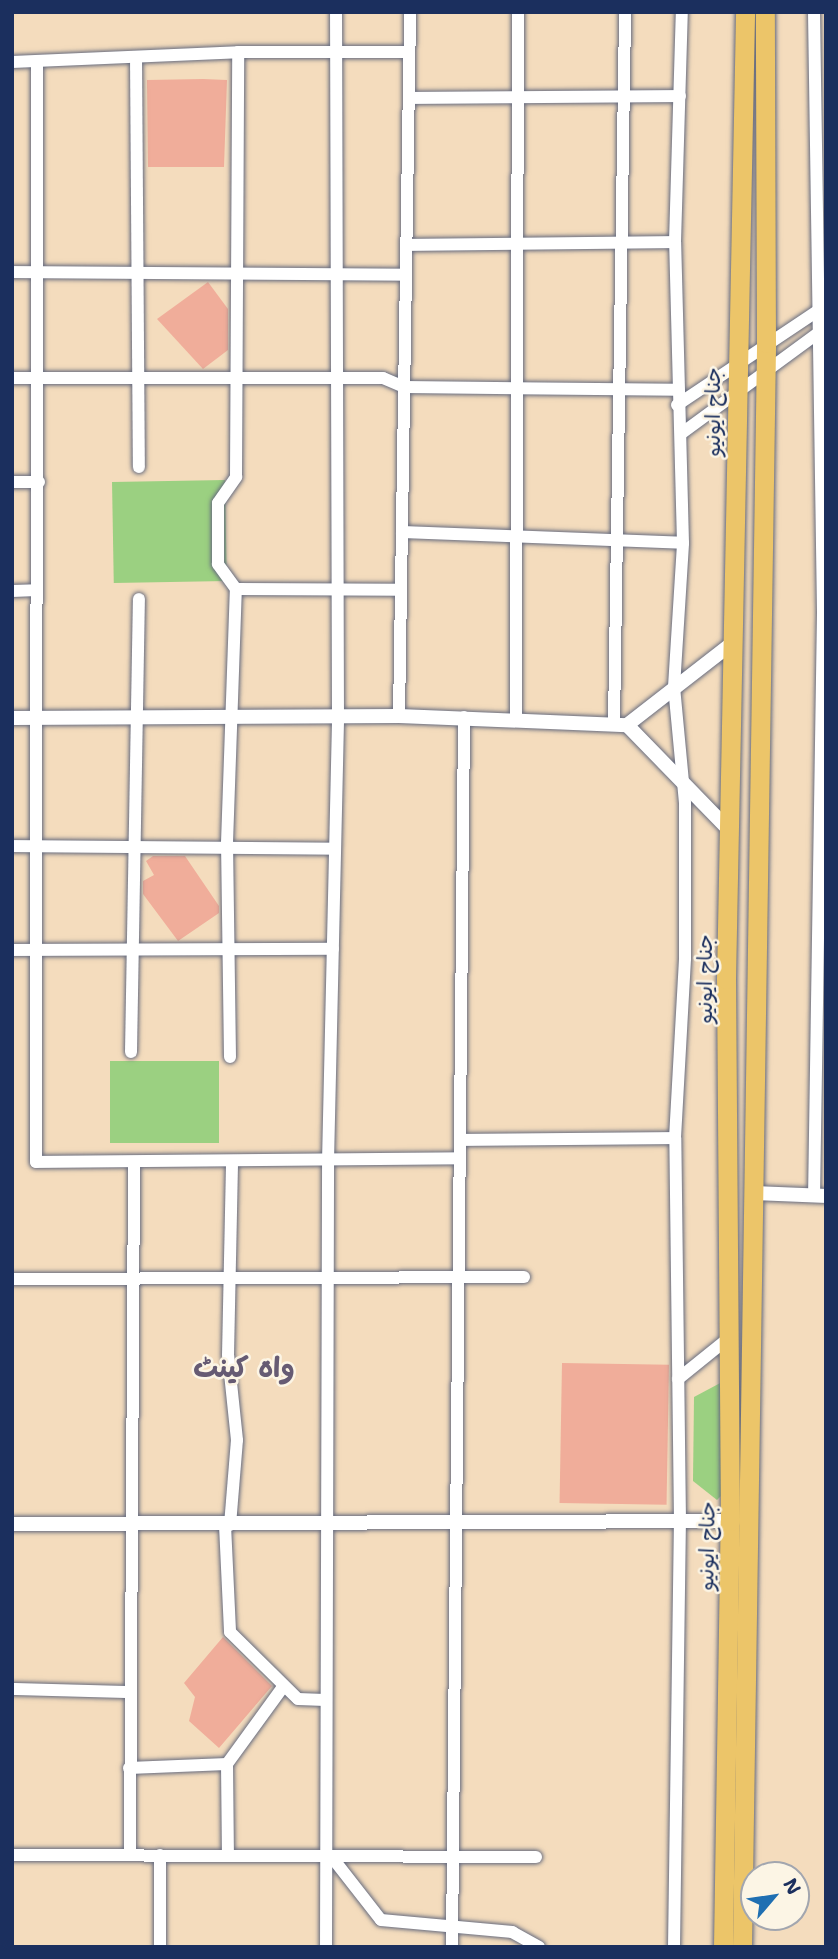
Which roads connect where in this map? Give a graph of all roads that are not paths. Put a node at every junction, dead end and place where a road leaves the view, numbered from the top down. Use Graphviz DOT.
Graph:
graph roads {
  1 [pos="335,12"];
  2 [pos="410,12"];
  3 [pos="518,12"];
  4 [pos="625,12"];
  5 [pos="682,12"];
  6 [pos="745,12"];
  7 [pos="765,12"];
  8 [pos="814,12"];
  9 [pos="238,52"];
  10 [pos="409,52"];
  11 [pos="335,53"];
  12 [pos="136,57"];
  13 [pos="12,62"];
  14 [pos="37,62"];
  15 [pos="680,96"];
  16 [pos="408,97"];
  17 [pos="521,97"];
  18 [pos="624,97"];
  19 [pos="820,178"];
  20 [pos="517,241"];
  21 [pos="621,242"];
  22 [pos="675,242"];
  23 [pos="407,245"];
  24 [pos="40,271"];
  25 [pos="12,272"];
  26 [pos="134,274"];
  27 [pos="238,274"];
  28 [pos="337,275"];
  29 [pos="406,275"];
  30 [pos="822,308"];
  31 [pos="823,330"];
  32 [pos="766,343"];
  33 [pos="735,362"];
  34 [pos="764,372"];
  35 [pos="338,377"];
  36 [pos="12,378"];
  37 [pos="239,378"];
  38 [pos="40,379"];
  39 [pos="139,379"];
  40 [pos="404,387"];
  41 [pos="513,387"];
  42 [pos="618,388"];
  43 [pos="677,390"];
  44 [pos="737,390"];
  45 [pos="677,405"];
  46 [pos="682,433"];
  47 [pos="139,467"];
  48 [pos="12,482"];
  49 [pos="39,482"];
  50 [pos="402,532"];
  51 [pos="517,540"];
  52 [pos="616,541"];
  53 [pos="683,543"];
  54 [pos="338,588"];
  55 [pos="236,589"];
  56 [pos="12,590"];
  57 [pos="37,590"];
  58 [pos="401,590"];
  59 [pos="139,599"];
  60 [pos="732,645"];
  61 [pos="674,687"];
  62 [pos="399,716"];
  63 [pos="12,718"];
  64 [pos="36,718"];
  65 [pos="464,718"];
  66 [pos="516,718"];
  67 [pos="136,719"];
  68 [pos="233,719"];
  69 [pos="338,719"];
  70 [pos="620,724"];
  71 [pos="681,784"];
  72 [pos="730,831"];
  73 [pos="227,843"];
  74 [pos="132,844"];
  75 [pos="12,846"];
  76 [pos="36,846"];
  77 [pos="335,849"];
  78 [pos="823,890"];
  79 [pos="333,948"];
  80 [pos="229,949"];
  81 [pos="12,950"];
  82 [pos="133,950"];
  83 [pos="36,951"];
  84 [pos="131,1052"];
  85 [pos="230,1057"];
  86 [pos="675,1138"];
  87 [pos="460,1140"];
  88 [pos="460,1158"];
  89 [pos="232,1161"];
  90 [pos="328,1162"];
  91 [pos="134,1163"];
  92 [pos="755,1193"];
  93 [pos="820,1196"];
  94 [pos="231,1277"];
  95 [pos="329,1277"];
  96 [pos="524,1277"];
  97 [pos="131,1278"];
  98 [pos="459,1278"];
  99 [pos="12,1279"];
  100 [pos="730,1337"];
  101 [pos="678,1379"];
  102 [pos="730,1521"];
  103 [pos="680,1522"];
  104 [pos="455,1523"];
  105 [pos="12,1524"];
  106 [pos="130,1525"];
  107 [pos="228,1525"];
  108 [pos="326,1525"];
  109 [pos="283,1687"];
  110 [pos="12,1689"];
  111 [pos="129,1692"];
  112 [pos="325,1700"];
  113 [pos="227,1764"];
  114 [pos="129,1768"];
  115 [pos="453,1853"];
  116 [pos="12,1855"];
  117 [pos="130,1855"];
  118 [pos="160,1855"];
  119 [pos="228,1856"];
  120 [pos="328,1856"];
  121 [pos="536,1857"];
  122 [pos="452,1925"];
  123 [pos="745,1942"];
  124 [pos="160,1947"];
  125 [pos="326,1947"];
  126 [pos="452,1947"];
  127 [pos="539,1947"];
  128 [pos="674,1947"];
  129 [pos="723,1947"];
  1 -- 11 [label="street"];
  2 -- 10 [label="street"];
  3 -- 17 [label="street"];
  4 -- 18 [label="street"];
  5 -- 15 [label="street"];
  6 -- 33 [label="main road, جناح ایونیو"];
  7 -- 32 [label="main road, جناح ایونیو"];
  8 -- 19 [label="street"];
  9 -- 11 [label="street"];
  9 -- 12 [label="street"];
  9 -- 27 [label="street"];
  10 -- 11 [label="street"];
  10 -- 16 [label="street"];
  11 -- 28 [label="street"];
  12 -- 14 [label="street"];
  12 -- 26 [label="street"];
  13 -- 14 [label="street"];
  14 -- 24 [label="street"];
  15 -- 18 [label="street"];
  15 -- 22 [label="street"];
  16 -- 17 [label="street"];
  16 -- 23 [label="street"];
  17 -- 18 [label="street"];
  17 -- 20 [label="street"];
  18 -- 21 [label="street"];
  19 -- 30 [label="street"];
  20 -- 21 [label="street"];
  20 -- 23 [label="street"];
  20 -- 41 [label="street"];
  21 -- 22 [label="street"];
  21 -- 42 [label="street"];
  22 -- 43 [label="street"];
  23 -- 29 [label="street"];
  24 -- 25 [label="street"];
  24 -- 26 [label="street"];
  24 -- 38 [label="street"];
  26 -- 27 [label="street"];
  26 -- 39 [label="street"];
  27 -- 28 [label="street"];
  27 -- 37 [label="street"];
  28 -- 29 [label="street"];
  28 -- 35 [label="street"];
  29 -- 40 [label="street"];
  30 -- 31 [label="street"];
  30 -- 32 [label="street"];
  31 -- 34 [label="street"];
  31 -- 78 [label="street"];
  32 -- 33 [label="street"];
  32 -- 34 [label="main road, جناح ایونیو"];
  33 -- 44 [label="main road, جناح ایونیو"];
  33 -- 45 [label="street"];
  34 -- 44 [label="street"];
  34 -- 92 [label="main road, جناح ایونیو"];
  35 -- 37 [label="street"];
  35 -- 40 [label="street"];
  35 -- 54 [label="street"];
  36 -- 38 [label="street"];
  37 -- 39 [label="street"];
  37 -- 55 [label="street"];
  38 -- 39 [label="street"];
  38 -- 49 [label="street"];
  39 -- 47 [label="street"];
  40 -- 41 [label="street"];
  40 -- 50 [label="street"];
  41 -- 42 [label="street"];
  41 -- 51 [label="street"];
  42 -- 43 [label="street"];
  42 -- 52 [label="street"];
  43 -- 45 [label="street"];
  44 -- 46 [label="street"];
  44 -- 60 [label="main road, جناح ایونیو"];
  45 -- 46 [label="street"];
  46 -- 53 [label="street"];
  48 -- 49 [label="street"];
  49 -- 57 [label="street"];
  50 -- 51 [label="street"];
  50 -- 58 [label="street"];
  51 -- 52 [label="street"];
  51 -- 66 [label="street"];
  52 -- 53 [label="street"];
  52 -- 70 [label="street"];
  53 -- 61 [label="street"];
  54 -- 55 [label="street"];
  54 -- 58 [label="street"];
  54 -- 69 [label="street"];
  55 -- 68 [label="street"];
  56 -- 57 [label="street"];
  57 -- 64 [label="street"];
  58 -- 62 [label="street"];
  59 -- 67 [label="street"];
  60 -- 61 [label="street"];
  60 -- 72 [label="main road, جناح ایونیو"];
  61 -- 70 [label="street"];
  61 -- 71 [label="street"];
  62 -- 65 [label="street"];
  62 -- 69 [label="street"];
  63 -- 64 [label="street"];
  64 -- 67 [label="street"];
  64 -- 76 [label="street"];
  65 -- 66 [label="street"];
  65 -- 87 [label="street"];
  66 -- 70 [label="street"];
  67 -- 68 [label="street"];
  67 -- 74 [label="street"];
  68 -- 69 [label="street"];
  68 -- 73 [label="street"];
  69 -- 77 [label="street"];
  70 -- 71 [label="street"];
  71 -- 72 [label="street"];
  71 -- 86 [label="street"];
  72 -- 100 [label="main road, جناح ایونیو"];
  73 -- 74 [label="street"];
  73 -- 77 [label="street"];
  73 -- 80 [label="street"];
  74 -- 76 [label="street"];
  74 -- 82 [label="street"];
  75 -- 76 [label="street"];
  76 -- 83 [label="street"];
  77 -- 79 [label="street"];
  78 -- 93 [label="street"];
  79 -- 80 [label="street"];
  79 -- 90 [label="street"];
  80 -- 82 [label="street"];
  80 -- 85 [label="street"];
  81 -- 83 [label="street"];
  82 -- 83 [label="street"];
  82 -- 84 [label="street"];
  83 -- 91 [label="street"];
  86 -- 87 [label="street"];
  86 -- 101 [label="street"];
  87 -- 88 [label="street"];
  88 -- 90 [label="street"];
  88 -- 98 [label="street"];
  89 -- 90 [label="street"];
  89 -- 91 [label="street"];
  89 -- 94 [label="street"];
  90 -- 95 [label="street"];
  91 -- 97 [label="street"];
  92 -- 93 [label="street"];
  92 -- 123 [label="main road, جناح ایونیو"];
  94 -- 95 [label="street"];
  94 -- 97 [label="street"];
  94 -- 107 [label="street"];
  95 -- 98 [label="street"];
  95 -- 108 [label="street"];
  96 -- 98 [label="street"];
  97 -- 99 [label="street"];
  97 -- 106 [label="street"];
  98 -- 104 [label="street"];
  100 -- 101 [label="street"];
  100 -- 102 [label="main road, جناح ایونیو"];
  101 -- 103 [label="street"];
  102 -- 103 [label="street"];
  102 -- 129 [label="main road, جناح ایونیو"];
  103 -- 104 [label="street"];
  103 -- 128 [label="street"];
  104 -- 108 [label="street"];
  104 -- 115 [label="street"];
  105 -- 106 [label="street"];
  106 -- 107 [label="street"];
  106 -- 111 [label="street"];
  107 -- 108 [label="street"];
  107 -- 109 [label="street"];
  108 -- 112 [label="street"];
  109 -- 112 [label="street"];
  109 -- 113 [label="street"];
  110 -- 111 [label="street"];
  111 -- 114 [label="street"];
  112 -- 120 [label="street"];
  113 -- 114 [label="street"];
  113 -- 119 [label="street"];
  114 -- 117 [label="street"];
  115 -- 120 [label="street"];
  115 -- 121 [label="street"];
  115 -- 122 [label="street"];
  116 -- 117 [label="street"];
  117 -- 118 [label="street"];
  118 -- 119 [label="street"];
  118 -- 124 [label="street"];
  119 -- 120 [label="street"];
  120 -- 122 [label="street"];
  120 -- 125 [label="street"];
  122 -- 126 [label="street"];
  122 -- 127 [label="street"];
}
